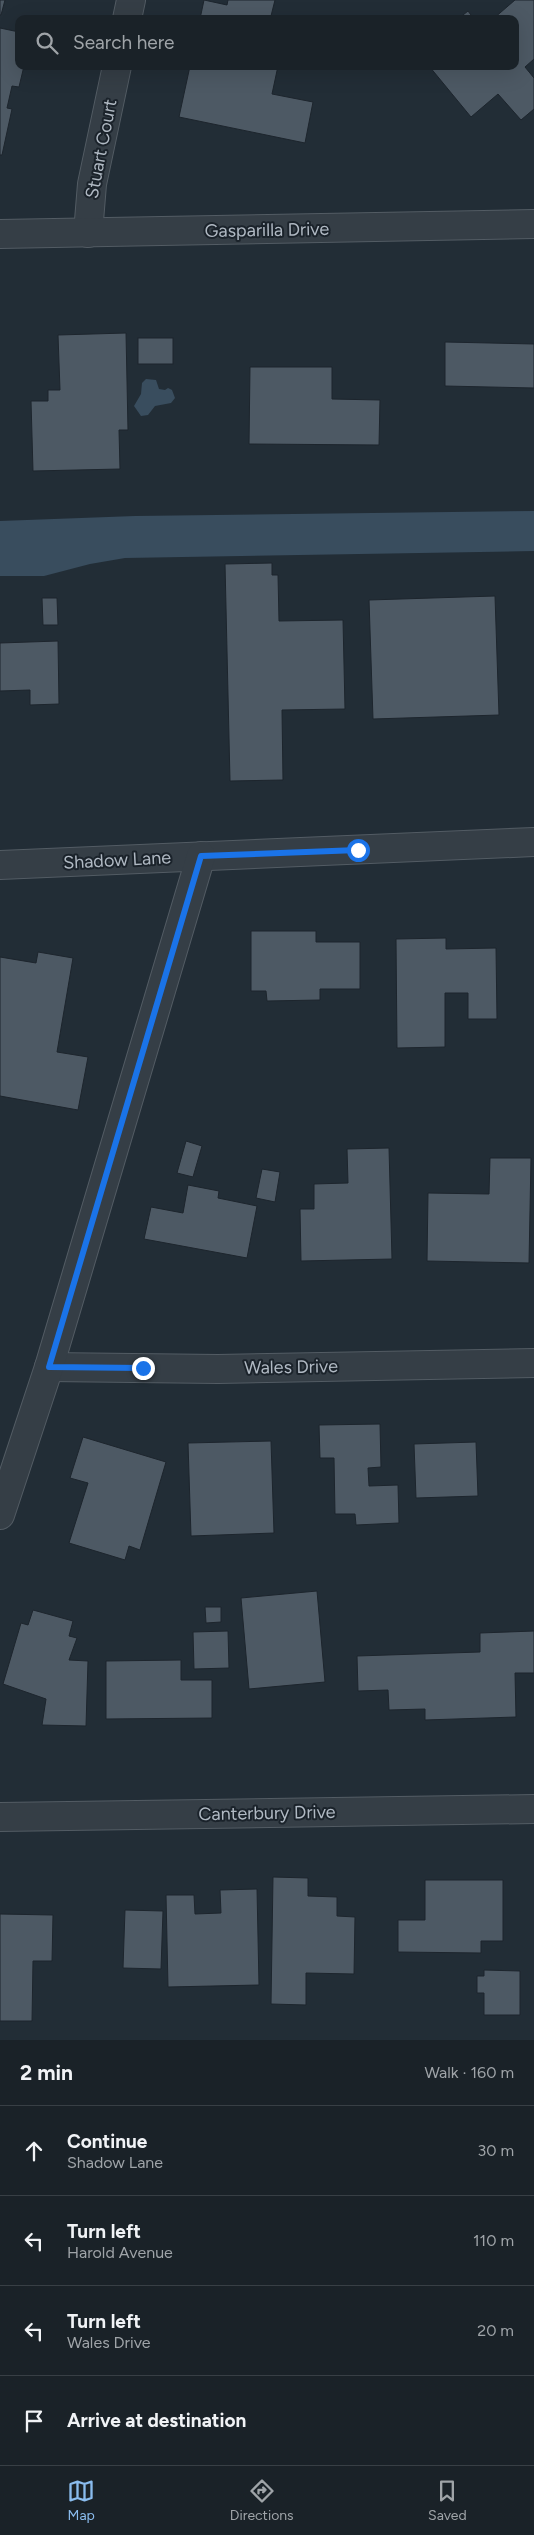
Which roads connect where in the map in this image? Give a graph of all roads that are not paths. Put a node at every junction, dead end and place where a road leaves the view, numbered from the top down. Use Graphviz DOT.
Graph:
graph roads {
  1 [pos="131,0"];
  2 [pos="128,15"];
  3 [pos="116,70"];
  4 [pos="534,224"];
  5 [pos="88,233"];
  6 [pos="0,234"];
  7 [pos="534,842"];
  8 [pos="201,856"];
  9 [pos="0,865"];
  10 [pos="534,1363"];
  11 [pos="49,1367"];
  12 [pos="0,1515"];
  13 [pos="534,1809"];
  14 [pos="0,1816"];
  1 -- 2 [label="street"];
  3 -- 5 [label="street, Stuart Court"];
  4 -- 5 [label="street, Gasparilla Drive"];
  5 -- 6 [label="street, Gasparilla Drive"];
  7 -- 8 [label="street, Shadow Lane"];
  8 -- 9 [label="street, Shadow Lane"];
  8 -- 11 [label="street"];
  10 -- 11 [label="street, Wales Drive"];
  11 -- 12 [label="street"];
  13 -- 14 [label="street, Canterbury Drive"];
}
